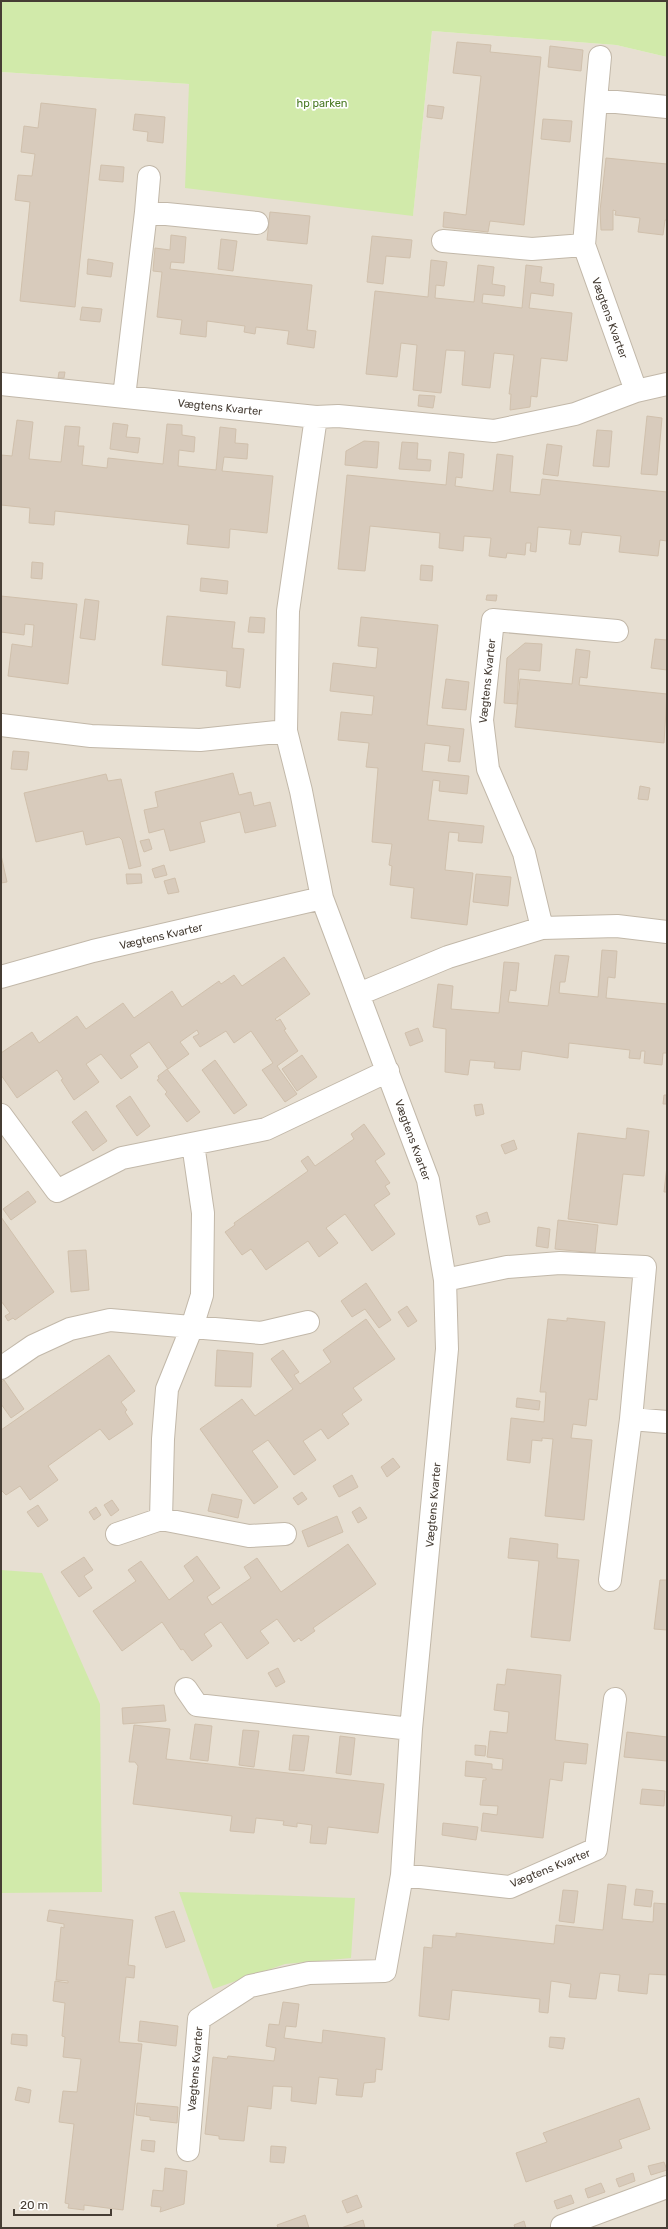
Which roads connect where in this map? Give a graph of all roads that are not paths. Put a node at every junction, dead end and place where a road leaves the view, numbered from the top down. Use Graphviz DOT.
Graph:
graph roads {
  1 [pos="600,57"];
  2 [pos="596,100"];
  3 [pos="667,108"];
  4 [pos="149,177"];
  5 [pos="146,212"];
  6 [pos="257,223"];
  7 [pos="443,241"];
  8 [pos="584,245"];
  9 [pos="1,384"];
  10 [pos="667,384"];
  11 [pos="636,391"];
  12 [pos="124,397"];
  13 [pos="316,417"];
  14 [pos="617,631"];
  15 [pos="1,725"];
  16 [pos="286,730"];
  17 [pos="322,898"];
  18 [pos="542,928"];
  19 [pos="667,932"];
  20 [pos="1,977"];
  21 [pos="359,994"];
  22 [pos="388,1071"];
  23 [pos="1,1115"];
  24 [pos="193,1144"];
  25 [pos="445,1280"];
  26 [pos="308,1322"];
  27 [pos="192,1327"];
  28 [pos="1,1368"];
  29 [pos="631,1419"];
  30 [pos="667,1422"];
  31 [pos="161,1518"];
  32 [pos="117,1534"];
  33 [pos="285,1534"];
  34 [pos="610,1580"];
  35 [pos="186,1689"];
  36 [pos="614,1699"];
  37 [pos="411,1729"];
  38 [pos="402,1875"];
  39 [pos="188,2150"];
  40 [pos="667,2187"];
  41 [pos="563,2228"];
  1 -- 2 [label="street, Vægtens Kvarter"];
  2 -- 3 [label="street"];
  2 -- 8 [label="street, Vægtens Kvarter"];
  4 -- 5 [label="street"];
  5 -- 6 [label="street"];
  5 -- 12 [label="street"];
  7 -- 8 [label="street"];
  8 -- 11 [label="street, Vægtens Kvarter"];
  9 -- 12 [label="street, Vægtens Kvarter"];
  10 -- 11 [label="street, Vægtens Kvarter"];
  11 -- 13 [label="street, Vægtens Kvarter"];
  12 -- 13 [label="street, Vægtens Kvarter"];
  13 -- 16 [label="street, Vægtens Kvarter"];
  14 -- 18 [label="street, Vægtens Kvarter"];
  15 -- 16 [label="street"];
  16 -- 17 [label="street, Vægtens Kvarter"];
  17 -- 20 [label="street, Vægtens Kvarter"];
  17 -- 21 [label="street, Vægtens Kvarter"];
  18 -- 19 [label="street"];
  18 -- 21 [label="street"];
  21 -- 22 [label="street, Vægtens Kvarter"];
  22 -- 24 [label="street"];
  22 -- 25 [label="street, Vægtens Kvarter"];
  23 -- 24 [label="street"];
  24 -- 27 [label="street"];
  25 -- 29 [label="street"];
  25 -- 37 [label="street, Vægtens Kvarter"];
  26 -- 27 [label="street"];
  27 -- 28 [label="street"];
  27 -- 31 [label="street"];
  29 -- 30 [label="street"];
  29 -- 34 [label="street"];
  31 -- 32 [label="street"];
  31 -- 33 [label="street"];
  35 -- 37 [label="street"];
  36 -- 38 [label="street, Vægtens Kvarter"];
  37 -- 38 [label="street, Vægtens Kvarter"];
  38 -- 39 [label="street, Vægtens Kvarter"];
  40 -- 41 [label="street"];
}
